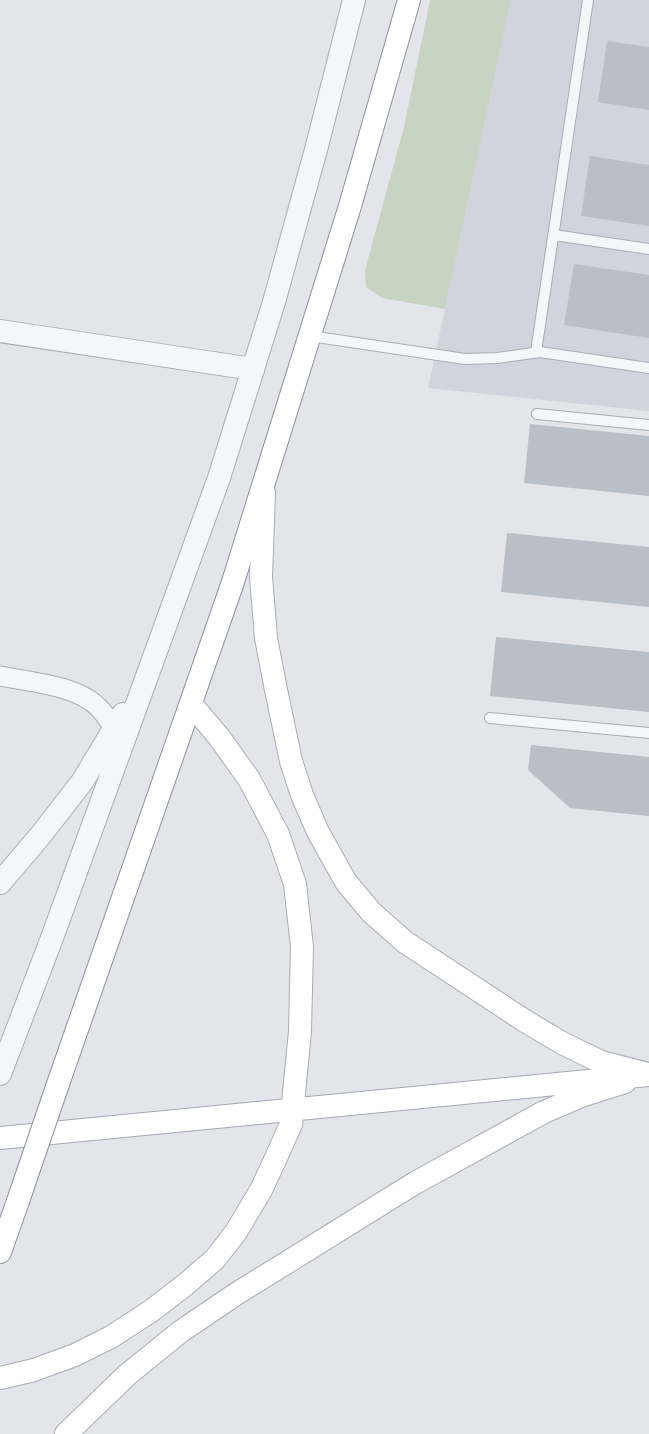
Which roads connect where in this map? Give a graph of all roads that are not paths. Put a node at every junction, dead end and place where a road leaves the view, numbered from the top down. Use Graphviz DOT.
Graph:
graph roads {
  1 [pos="354,0"];
  2 [pos="409,0"];
  3 [pos="588,0"];
  4 [pos="554,234"];
  5 [pos="649,249"];
  6 [pos="0,332"];
  7 [pos="310,336"];
  8 [pos="536,352"];
  9 [pos="649,368"];
  10 [pos="253,369"];
  11 [pos="538,414"];
  12 [pos="649,425"];
  13 [pos="265,480"];
  14 [pos="148,672"];
  15 [pos="0,676"];
  16 [pos="191,704"];
  17 [pos="490,718"];
  18 [pos="114,728"];
  19 [pos="649,733"];
  20 [pos="0,883"];
  21 [pos="0,1074"];
  22 [pos="649,1075"];
  23 [pos="293,1109"];
  24 [pos="0,1138"];
  25 [pos="0,1252"];
  26 [pos="0,1378"];
  27 [pos="66,1434"];
  1 -- 10 [label="street"];
  2 -- 7 [label="main road"];
  3 -- 4 [label="lane"];
  4 -- 5 [label="lane"];
  4 -- 8 [label="lane"];
  6 -- 10 [label="street"];
  7 -- 8 [label="lane"];
  7 -- 13 [label="main road"];
  8 -- 9 [label="lane"];
  10 -- 14 [label="street"];
  11 -- 12 [label="lane"];
  13 -- 16 [label="main road"];
  13 -- 22 [label="main road"];
  14 -- 18 [label="street"];
  14 -- 21 [label="street"];
  15 -- 18 [label="street"];
  16 -- 23 [label="main road"];
  16 -- 25 [label="main road, bridge"];
  17 -- 19 [label="lane"];
  18 -- 20 [label="street"];
  22 -- 23 [label="main road"];
  22 -- 27 [label="main road"];
  23 -- 24 [label="main road"];
  23 -- 26 [label="main road"];
}
